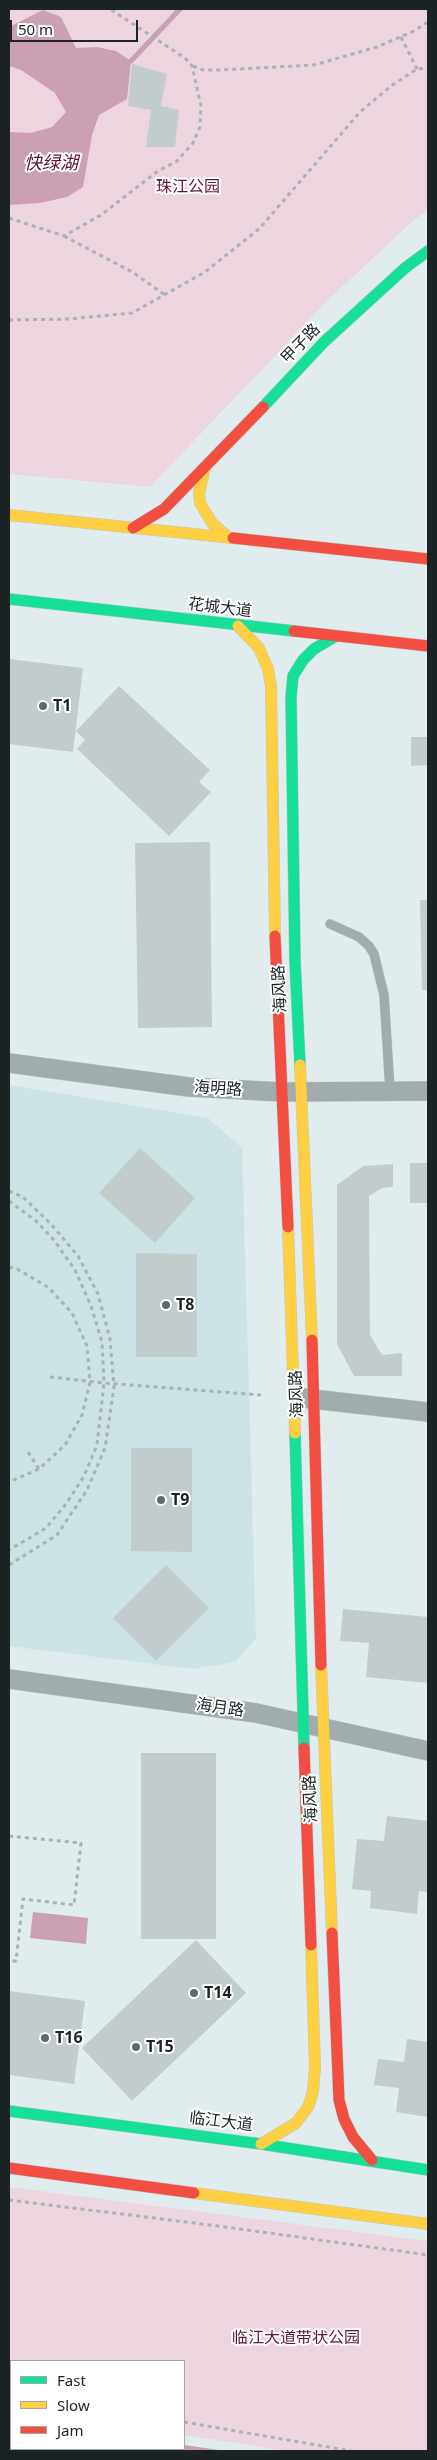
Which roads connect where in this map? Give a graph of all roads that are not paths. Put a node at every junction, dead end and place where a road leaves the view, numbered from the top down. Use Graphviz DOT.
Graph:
graph roads {
  1 [pos="428,251"];
  2 [pos="205,468"];
  3 [pos="9,515"];
  4 [pos="133,528"];
  5 [pos="229,538"];
  6 [pos="428,559"];
  7 [pos="9,599"];
  8 [pos="238,626"];
  9 [pos="336,636"];
  10 [pos="428,646"];
  11 [pos="330,924"];
  12 [pos="9,1063"];
  13 [pos="390,1090"];
  14 [pos="428,1090"];
  15 [pos="282,1092"];
  16 [pos="302,1092"];
  17 [pos="294,1397"];
  18 [pos="313,1399"];
  19 [pos="428,1412"];
  20 [pos="9,1680"];
  21 [pos="303,1723"];
  22 [pos="324,1727"];
  23 [pos="428,1751"];
  24 [pos="9,2111"];
  25 [pos="261,2144"];
  26 [pos="372,2160"];
  27 [pos="9,2168"];
  28 [pos="428,2170"];
  29 [pos="428,2224"];
  1 -- 2 [label="street, 甲子路"];
  2 -- 4 [label="street, 甲子路"];
  2 -- 5 [label="street, 甲子路"];
  3 -- 4 [label="street"];
  4 -- 5 [label="street"];
  5 -- 6 [label="street"];
  7 -- 8 [label="street, 花城大道"];
  8 -- 9 [label="street, 花城大道"];
  8 -- 15 [label="street, 海风路"];
  9 -- 10 [label="street, 花城大道"];
  9 -- 16 [label="street, 海风路"];
  11 -- 13 [label="lane"];
  12 -- 15 [label="street, 海明路"];
  13 -- 14 [label="street, 海明路"];
  13 -- 16 [label="street, 海明路"];
  15 -- 16 [label="street, 海明路"];
  15 -- 17 [label="street, 海风路"];
  16 -- 18 [label="street, 海风路"];
  17 -- 18 [label="street"];
  17 -- 21 [label="street, 海风路"];
  18 -- 19 [label="street"];
  18 -- 22 [label="street, 海风路"];
  20 -- 21 [label="street, 海月路"];
  21 -- 22 [label="street, 海月路"];
  21 -- 25 [label="street, 海风路"];
  22 -- 23 [label="street, 海月路"];
  22 -- 26 [label="street, 海风路"];
  24 -- 25 [label="street, 临江大道"];
  25 -- 26 [label="street, 临江大道"];
  26 -- 28 [label="street, 临江大道"];
  27 -- 29 [label="street"];
}
